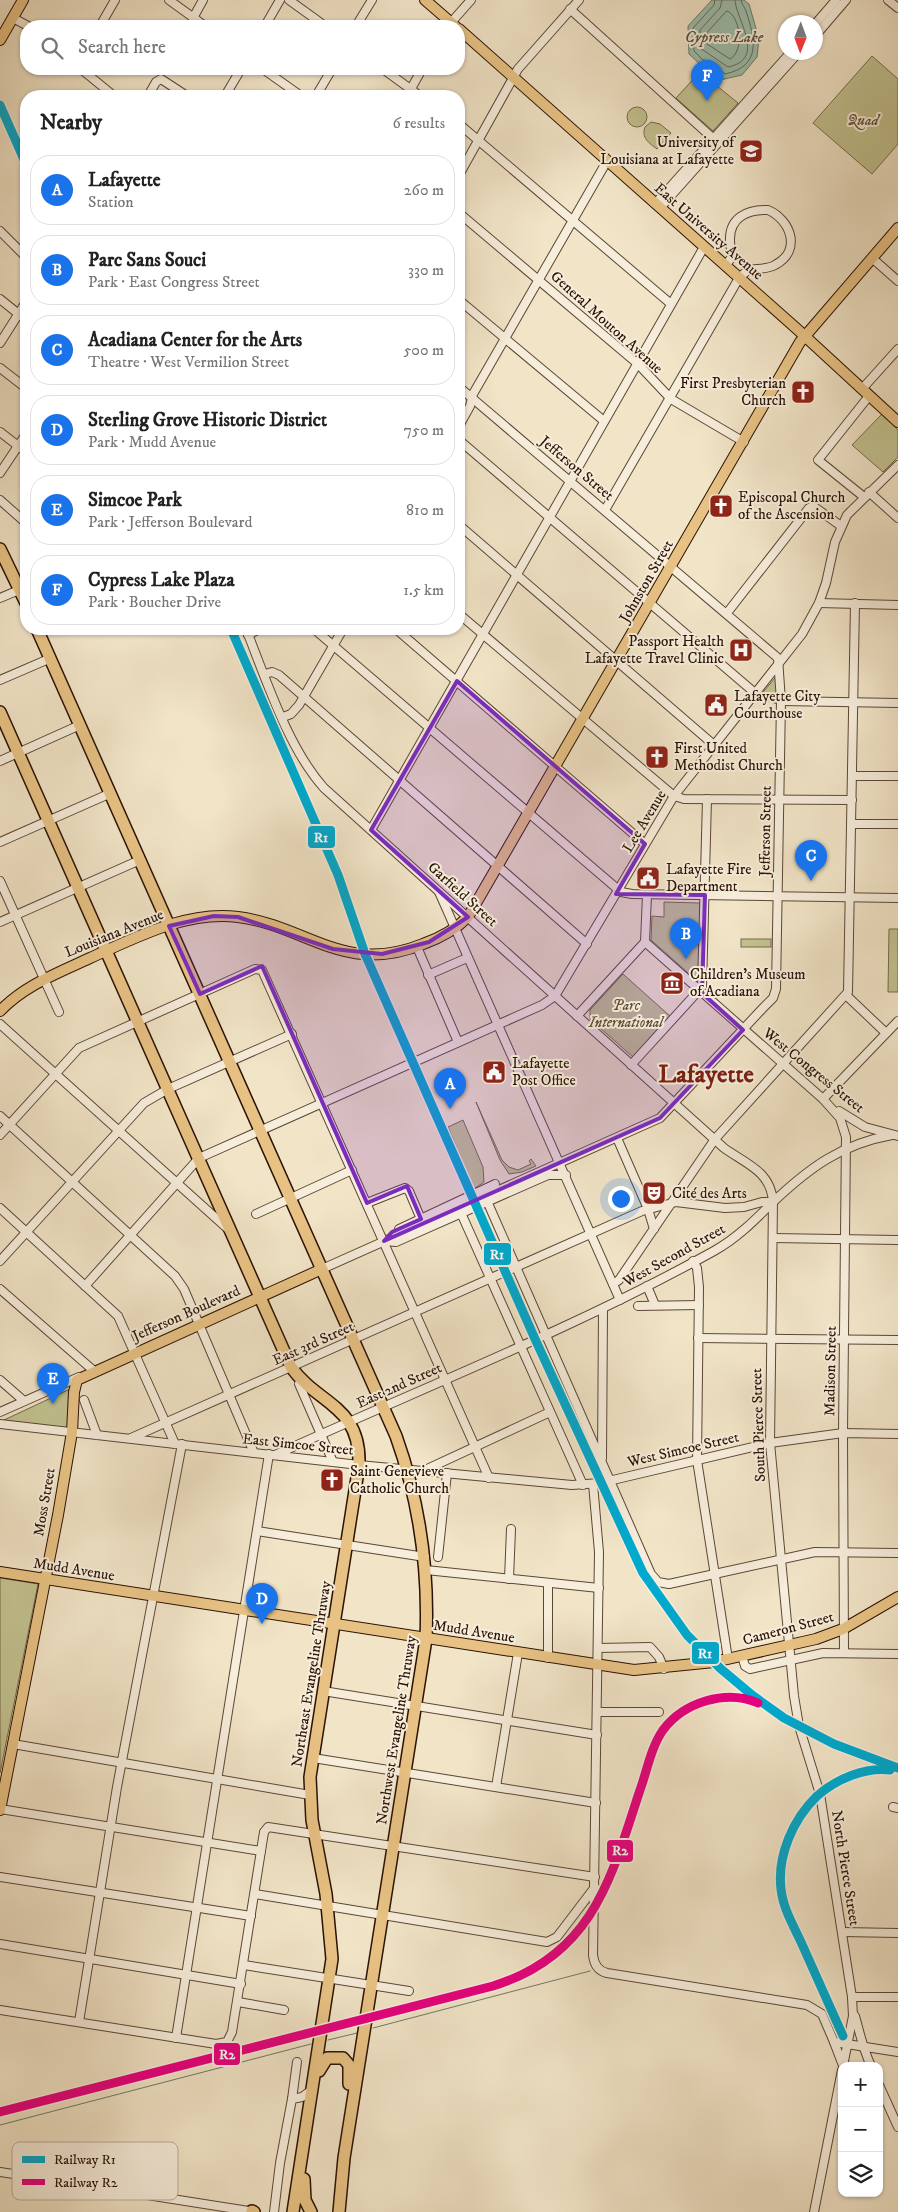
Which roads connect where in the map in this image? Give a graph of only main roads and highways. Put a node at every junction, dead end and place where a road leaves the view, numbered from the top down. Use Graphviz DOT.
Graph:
graph roads {
  1 [pos="23,0"];
  2 [pos="426,0"];
  3 [pos="447,20"];
  4 [pos="465,36"];
  5 [pos="0,40"];
  6 [pos="898,228"];
  7 [pos="805,336"];
  8 [pos="898,422"];
  9 [pos="0,548"];
  10 [pos="20,583"];
  11 [pos="41,635"];
  12 [pos="0,712"];
  13 [pos="169,926"];
  14 [pos="106,951"];
  15 [pos="365,954"];
  16 [pos="0,1011"];
  17 [pos="322,1268"];
  18 [pos="260,1297"];
  19 [pos="81,1376"];
  20 [pos="0,1572"];
  21 [pos="45,1579"];
  22 [pos="898,1597"];
  23 [pos="334,1624"];
  24 [pos="426,1639"];
  25 [pos="678,1667"];
  26 [pos="0,1809"];
  27 [pos="313,2089"];
  28 [pos="304,2150"];
  29 [pos="343,2165"];
  30 [pos="339,2198"];
  31 [pos="293,2212"];
  32 [pos="311,2212"];
  33 [pos="339,2212"];
  34 [pos="343,2212"];
  1 -- 5 [label="main road"];
  2 -- 3 [label="main road, East University Avenue"];
  4 -- 7 [label="main road, East University Avenue"];
  6 -- 7 [label="main road, Johnston Street"];
  7 -- 8 [label="main road, East University Avenue"];
  7 -- 15 [label="main road, Johnston Street"];
  9 -- 10 [label="highway"];
  11 -- 13 [label="highway, Northwest Evangeline Thruway"];
  12 -- 14 [label="highway, Northeast Evangeline Thruway"];
  13 -- 14 [label="main road, Louisiana Avenue"];
  13 -- 15 [label="main road, Louisiana Avenue"];
  13 -- 17 [label="highway, Northwest Evangeline Thruway"];
  14 -- 16 [label="main road, Louisiana Avenue"];
  14 -- 18 [label="highway, Northeast Evangeline Thruway"];
  17 -- 18 [label="main road, Jefferson Boulevard"];
  17 -- 24 [label="highway, Northwest Evangeline Thruway"];
  18 -- 19 [label="main road, Jefferson Boulevard"];
  18 -- 23 [label="highway, Northeast Evangeline Thruway"];
  19 -- 21 [label="main road, Moss Street"];
  20 -- 21 [label="main road, Mudd Avenue"];
  21 -- 23 [label="main road, Mudd Avenue"];
  21 -- 26 [label="main road, Moss Street"];
  22 -- 25 [label="main road, Cameron Street"];
  23 -- 24 [label="main road, Mudd Avenue"];
  23 -- 27 [label="highway, Northeast Evangeline Thruway"];
  24 -- 25 [label="main road, Mudd Avenue"];
  24 -- 29 [label="highway, Northwest Evangeline Thruway"];
  27 -- 28 [label="highway, Northeast Evangeline Thruway"];
  27 -- 29 [label="highway"];
  28 -- 31 [label="highway, Northeast Evangeline Thruway"];
  28 -- 32 [label="highway"];
  29 -- 30 [label="highway, Northwest Evangeline Thruway"];
  30 -- 33 [label="highway, Northwest Evangeline Thruway"];
  30 -- 34 [label="highway"];
}
